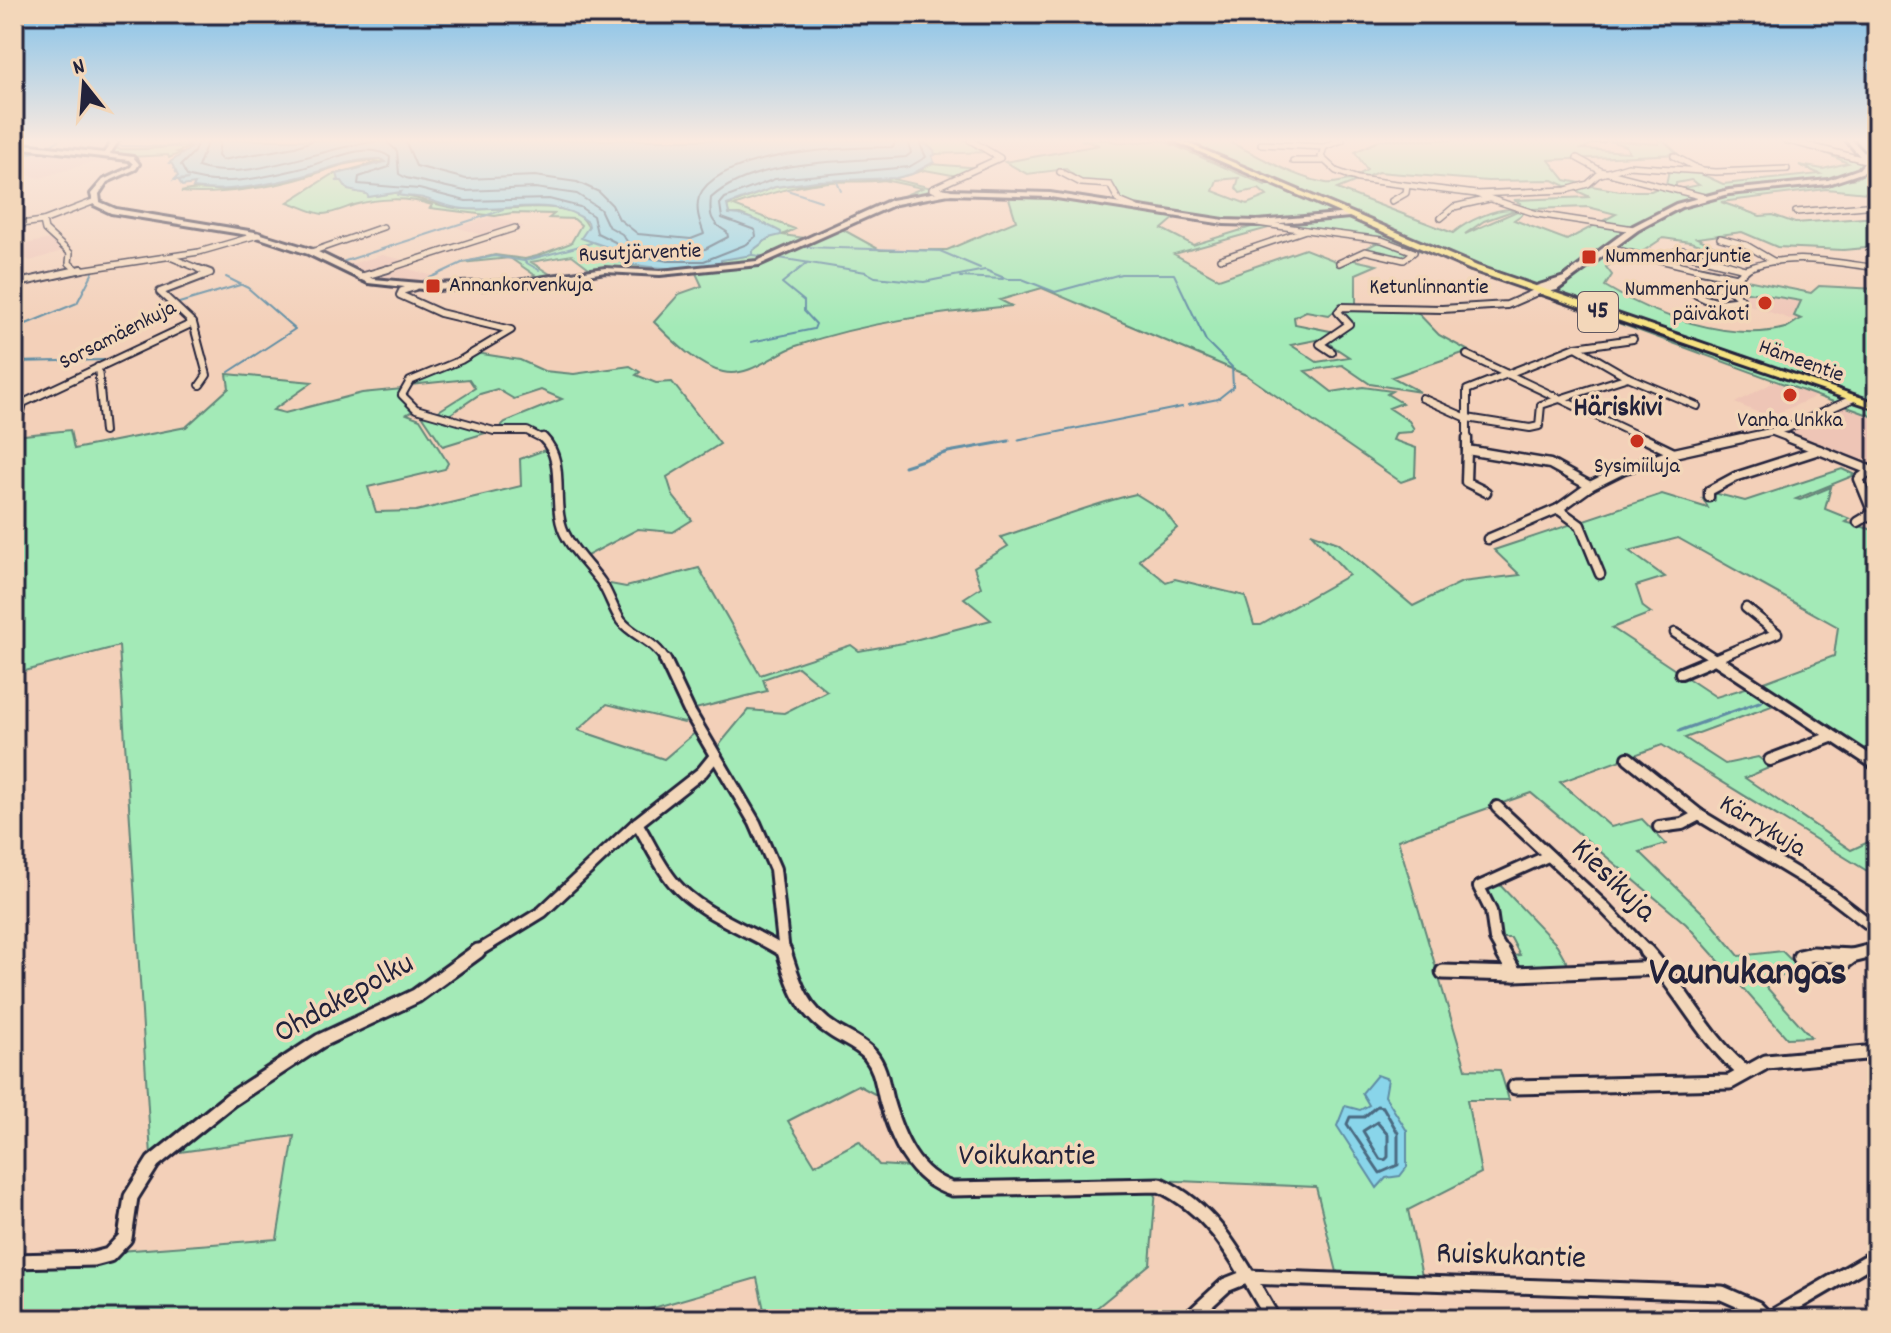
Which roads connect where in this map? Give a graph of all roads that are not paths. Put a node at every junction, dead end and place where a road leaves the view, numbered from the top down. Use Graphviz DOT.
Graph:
graph roads {
  1 [pos="92,202"];
  2 [pos="98,202"];
  3 [pos="894,202"];
  4 [pos="1093,202"];
  5 [pos="1122,202"];
  6 [pos="1320,202"];
  7 [pos="1475,202"];
  8 [pos="1500,202"];
  9 [pos="1686,202"];
  10 [pos="1877,205"];
  11 [pos="1139,210"];
  12 [pos="1796,212"];
  13 [pos="1347,214"];
  14 [pos="1441,218"];
  15 [pos="43,221"];
  16 [pos="1257,223"];
  17 [pos="14,225"];
  18 [pos="383,227"];
  19 [pos="515,228"];
  20 [pos="1634,229"];
  21 [pos="1306,230"];
  22 [pos="258,235"];
  23 [pos="1720,238"];
  24 [pos="1609,248"];
  25 [pos="311,252"];
  26 [pos="170,257"];
  27 [pos="1220,259"];
  28 [pos="1774,261"];
  29 [pos="1339,263"];
  30 [pos="1742,268"];
  31 [pos="1877,268"];
  32 [pos="77,270"];
  33 [pos="361,277"];
  34 [pos="1734,277"];
  35 [pos="14,284"];
  36 [pos="400,288"];
  37 [pos="1724,288"];
  38 [pos="1542,290"];
  39 [pos="193,323"];
  40 [pos="1633,339"];
  41 [pos="1576,347"];
  42 [pos="1332,352"];
  43 [pos="1467,355"];
  44 [pos="98,367"];
  45 [pos="1505,373"];
  46 [pos="1628,377"];
  47 [pos="200,385"];
  48 [pos="1422,398"];
  49 [pos="1559,399"];
  50 [pos="1852,399"];
  51 [pos="1697,406"];
  52 [pos="1877,408"];
  53 [pos="1467,418"];
  54 [pos="1770,431"];
  55 [pos="104,432"];
  56 [pos="14,440"];
  57 [pos="1467,450"];
  58 [pos="1819,450"];
  59 [pos="1674,453"];
  60 [pos="1874,472"];
  61 [pos="1590,486"];
  62 [pos="1486,492"];
  63 [pos="1709,497"];
  64 [pos="1558,509"];
  65 [pos="1858,522"];
  66 [pos="1488,539"];
  67 [pos="1600,574"];
  68 [pos="1746,608"];
  69 [pos="1675,633"];
  70 [pos="1716,659"];
  71 [pos="1681,673"];
  72 [pos="1831,737"];
  73 [pos="715,756"];
  74 [pos="1628,758"];
  75 [pos="1770,760"];
  76 [pos="1877,765"];
  77 [pos="1497,807"];
  78 [pos="1699,815"];
  79 [pos="637,823"];
  80 [pos="1659,827"];
  81 [pos="1548,856"];
  82 [pos="1877,930"];
  83 [pos="1877,950"];
  84 [pos="784,952"];
  85 [pos="1852,956"];
  86 [pos="1662,968"];
  87 [pos="1443,972"];
  88 [pos="1515,974"];
  89 [pos="1877,1052"];
  90 [pos="1745,1073"];
  91 [pos="1515,1087"];
  92 [pos="1877,1256"];
  93 [pos="14,1261"];
  94 [pos="1246,1277"];
  95 [pos="1189,1319"];
  96 [pos="1273,1319"];
  97 [pos="1768,1319"];
  1 -- 15 [label="street"];
  2 -- 22 [label="main road, Rusutjärventie"];
  3 -- 36 [label="main road, Rusutjärventie"];
  4 -- 11 [label="main road, Rusutjärventie"];
  5 -- 11 [label="street"];
  6 -- 13 [label="main road, Hämeentie / 45"];
  7 -- 14 [label="street"];
  8 -- 20 [label="street"];
  9 -- 20 [label="main road"];
  10 -- 12 [label="street"];
  11 -- 16 [label="main road, Rusutjärventie"];
  13 -- 16 [label="main road, Rusutjärventie"];
  13 -- 38 [label="main road, Hämeentie / 45"];
  15 -- 17 [label="street"];
  15 -- 32 [label="street"];
  16 -- 21 [label="street"];
  18 -- 25 [label="street"];
  19 -- 33 [label="street"];
  20 -- 24 [label="main road"];
  21 -- 27 [label="street"];
  21 -- 29 [label="street"];
  22 -- 25 [label="main road, Rusutjärventie"];
  22 -- 26 [label="street"];
  23 -- 28 [label="street"];
  24 -- 34 [label="street"];
  24 -- 38 [label="main road"];
  25 -- 33 [label="main road, Rusutjärventie"];
  26 -- 32 [label="street"];
  26 -- 39 [label="street, Sorsamäenkuja"];
  28 -- 30 [label="street"];
  28 -- 31 [label="street"];
  30 -- 30 [label="street"];
  30 -- 34 [label="street"];
  32 -- 35 [label="street"];
  33 -- 36 [label="main road, Rusutjärventie"];
  34 -- 37 [label="street"];
  36 -- 73 [label="street, Voikukantie"];
  37 -- 37 [label="street"];
  38 -- 42 [label="street, Ketunlinnantie"];
  38 -- 50 [label="main road, Hämeentie / 45"];
  39 -- 44 [label="street, Sorsamäenkuja"];
  39 -- 47 [label="street"];
  40 -- 41 [label="street"];
  41 -- 45 [label="street"];
  41 -- 46 [label="street"];
  43 -- 45 [label="street"];
  44 -- 55 [label="street"];
  44 -- 56 [label="street, Sorsamäenkuja"];
  45 -- 49 [label="street"];
  45 -- 53 [label="street"];
  46 -- 49 [label="street"];
  46 -- 51 [label="street"];
  48 -- 53 [label="street"];
  49 -- 53 [label="street"];
  49 -- 59 [label="street"];
  50 -- 52 [label="main road, Hämeentie / 45"];
  50 -- 54 [label="street"];
  53 -- 57 [label="street"];
  54 -- 58 [label="street"];
  54 -- 59 [label="street"];
  57 -- 61 [label="street"];
  57 -- 62 [label="street"];
  58 -- 60 [label="street"];
  58 -- 63 [label="street"];
  59 -- 61 [label="street"];
  60 -- 65 [label="street"];
  61 -- 64 [label="street"];
  64 -- 66 [label="street"];
  64 -- 67 [label="street"];
  68 -- 70 [label="street"];
  69 -- 70 [label="street"];
  70 -- 71 [label="street"];
  70 -- 72 [label="street"];
  72 -- 75 [label="street"];
  72 -- 76 [label="street"];
  73 -- 79 [label="street, Ohdakepolku"];
  73 -- 84 [label="street, Voikukantie"];
  74 -- 78 [label="street, Kärrykuja"];
  77 -- 81 [label="street, Kiesikuja"];
  78 -- 80 [label="street"];
  78 -- 82 [label="street, Kärrykuja"];
  79 -- 84 [label="street"];
  79 -- 93 [label="street, Ohdakepolku"];
  81 -- 86 [label="street, Kiesikuja"];
  81 -- 88 [label="street"];
  83 -- 85 [label="street"];
  84 -- 94 [label="street, Voikukantie"];
  86 -- 88 [label="street"];
  86 -- 90 [label="street, Kiesikuja"];
  87 -- 88 [label="street"];
  89 -- 90 [label="street"];
  90 -- 91 [label="street"];
  92 -- 97 [label="street"];
  94 -- 95 [label="street"];
  94 -- 96 [label="street, Voikukantie"];
  94 -- 97 [label="street, Ruiskukantie"];
}
